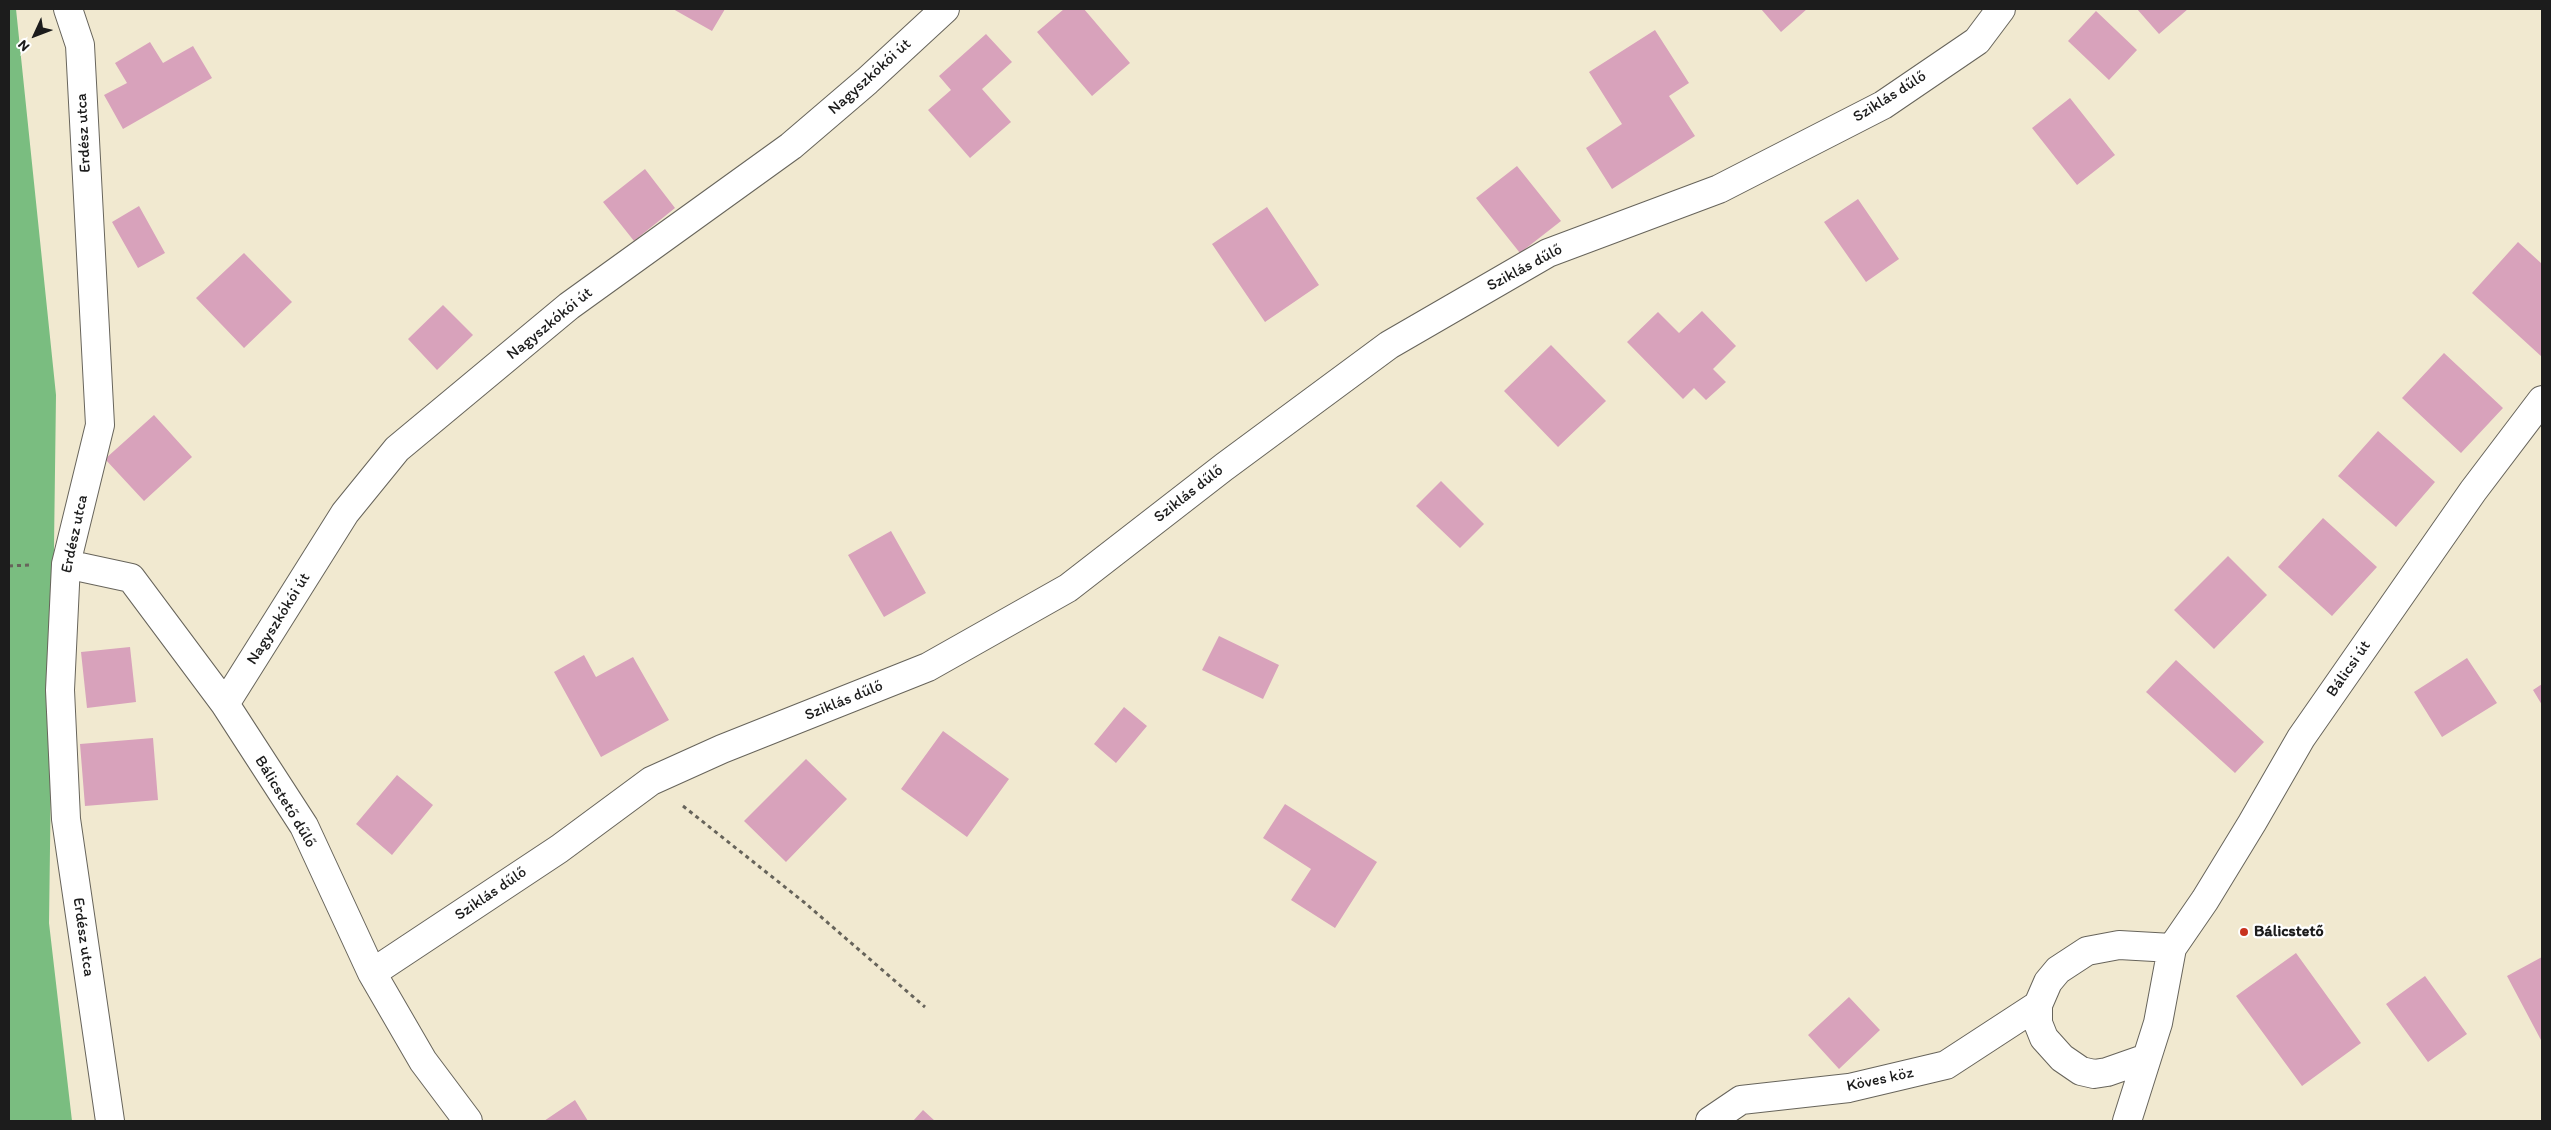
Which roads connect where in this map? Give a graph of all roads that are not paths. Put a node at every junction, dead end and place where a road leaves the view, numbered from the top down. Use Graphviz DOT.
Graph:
graph roads {
  1 [pos="68,9"];
  2 [pos="945,9"];
  3 [pos="2001,9"];
  4 [pos="2542,400"];
  5 [pos="66,564"];
  6 [pos="225,704"];
  7 [pos="2172,948"];
  8 [pos="372,973"];
  9 [pos="2038,1005"];
  10 [pos="2147,1058"];
  11 [pos="110,1121"];
  12 [pos="468,1121"];
  13 [pos="1710,1121"];
  14 [pos="2127,1121"];
  1 -- 5 [label="street, Erdész utca"];
  2 -- 6 [label="street, Nagyszkókói út"];
  3 -- 8 [label="street, Sziklás dűlő"];
  4 -- 7 [label="street, Bálicsi út"];
  5 -- 6 [label="street, Bálicstető dűlő"];
  5 -- 11 [label="street, Erdész utca"];
  6 -- 8 [label="street, Bálicstető dűlő"];
  7 -- 9 [label="street"];
  7 -- 10 [label="street, Bálicsi út"];
  8 -- 12 [label="street, Bálicstető dűlő"];
  9 -- 10 [label="street"];
  9 -- 13 [label="street, Köves köz"];
  10 -- 14 [label="street, Bálicsi út"];
}
